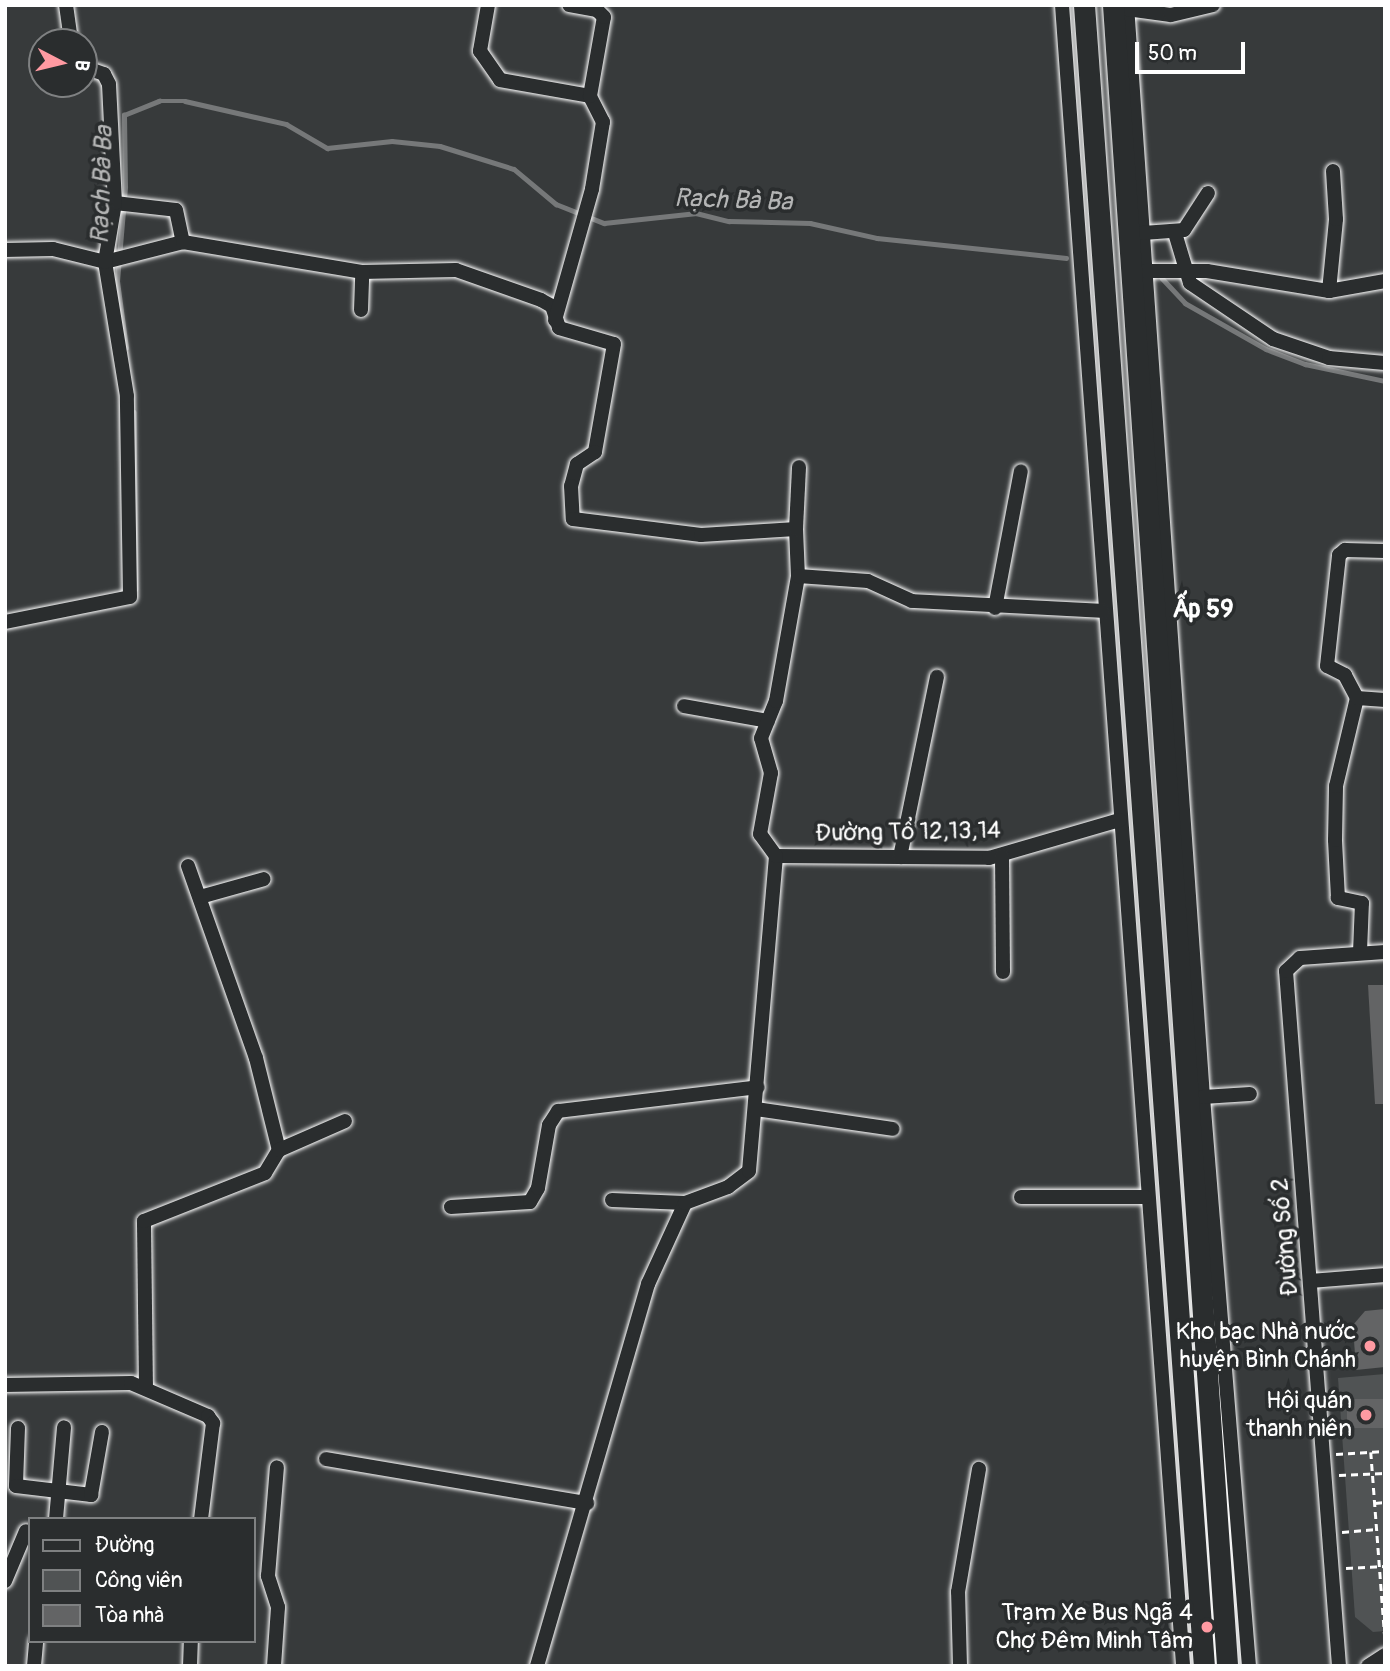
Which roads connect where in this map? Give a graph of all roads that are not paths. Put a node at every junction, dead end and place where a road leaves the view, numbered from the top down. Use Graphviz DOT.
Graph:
graph roads {
  1 [pos="66,5"];
  2 [pos="488,5"];
  3 [pos="569,5"];
  4 [pos="1062,5"];
  5 [pos="1084,5"];
  6 [pos="1213,5"];
  7 [pos="1122,6"];
  8 [pos="69,28"];
  9 [pos="98,72"];
  10 [pos="590,96"];
  11 [pos="1333,171"];
  12 [pos="1208,192"];
  13 [pos="115,204"];
  14 [pos="1143,233"];
  15 [pos="1175,233"];
  16 [pos="183,242"];
  17 [pos="5,250"];
  18 [pos="106,262"];
  19 [pos="1184,270"];
  20 [pos="1145,271"];
  21 [pos="362,272"];
  22 [pos="1385,281"];
  23 [pos="1329,291"];
  24 [pos="361,310"];
  25 [pos="554,322"];
  26 [pos="1385,363"];
  27 [pos="799,467"];
  28 [pos="1021,471"];
  29 [pos="796,529"];
  30 [pos="1385,551"];
  31 [pos="798,576"];
  32 [pos="995,608"];
  33 [pos="1103,611"];
  34 [pos="5,622"];
  35 [pos="937,677"];
  36 [pos="1357,698"];
  37 [pos="1385,700"];
  38 [pos="684,706"];
  39 [pos="768,721"];
  40 [pos="1120,820"];
  41 [pos="776,856"];
  42 [pos="1002,856"];
  43 [pos="900,857"];
  44 [pos="188,866"];
  45 [pos="264,879"];
  46 [pos="200,897"];
  47 [pos="1360,952"];
  48 [pos="1385,952"];
  49 [pos="1003,972"];
  50 [pos="758,1087"];
  51 [pos="1250,1094"];
  52 [pos="1203,1097"];
  53 [pos="756,1109"];
  54 [pos="345,1121"];
  55 [pos="893,1129"];
  56 [pos="279,1150"];
  57 [pos="1021,1197"];
  58 [pos="1145,1197"];
  59 [pos="612,1200"];
  60 [pos="685,1203"];
  61 [pos="451,1207"];
  62 [pos="1385,1275"];
  63 [pos="1311,1281"];
  64 [pos="5,1384"];
  65 [pos="146,1388"];
  66 [pos="64,1427"];
  67 [pos="18,1428"];
  68 [pos="102,1432"];
  69 [pos="326,1459"];
  70 [pos="276,1467"];
  71 [pos="979,1469"];
  72 [pos="60,1493"];
  73 [pos="587,1503"];
  74 [pos="56,1517"];
  75 [pos="201,1517"];
  76 [pos="26,1531"];
  77 [pos="5,1581"];
  78 [pos="36,1643"];
  79 [pos="191,1643"];
  80 [pos="1385,1655"];
  81 [pos="34,1666"];
  82 [pos="190,1666"];
  83 [pos="274,1666"];
  84 [pos="537,1666"];
  85 [pos="960,1666"];
  86 [pos="1183,1666"];
  87 [pos="1204,1666"];
  88 [pos="1227,1666"];
  89 [pos="1249,1666"];
  90 [pos="1339,1666"];
  91 [pos="1368,1666"];
  1 -- 8 [label="street"];
  2 -- 10 [label="street"];
  3 -- 10 [label="street"];
  4 -- 33 [label="street"];
  5 -- 87 [label="highway"];
  6 -- 7 [label="street"];
  7 -- 14 [label="street"];
  7 -- 88 [label="highway"];
  9 -- 13 [label="street"];
  10 -- 25 [label="street"];
  11 -- 23 [label="street"];
  12 -- 15 [label="street"];
  13 -- 16 [label="street"];
  13 -- 18 [label="street"];
  14 -- 15 [label="street"];
  14 -- 20 [label="street"];
  15 -- 19 [label="street"];
  16 -- 18 [label="street"];
  16 -- 21 [label="street"];
  17 -- 18 [label="street"];
  18 -- 34 [label="street"];
  19 -- 20 [label="street"];
  19 -- 23 [label="street"];
  19 -- 26 [label="street"];
  20 -- 52 [label="street"];
  21 -- 24 [label="street"];
  21 -- 25 [label="street"];
  22 -- 23 [label="street"];
  25 -- 29 [label="street"];
  27 -- 29 [label="street"];
  28 -- 32 [label="street"];
  29 -- 31 [label="street"];
  30 -- 36 [label="street"];
  31 -- 32 [label="street"];
  31 -- 39 [label="street"];
  32 -- 33 [label="street"];
  33 -- 40 [label="street"];
  35 -- 43 [label="street"];
  36 -- 37 [label="street"];
  36 -- 47 [label="street"];
  38 -- 39 [label="street"];
  39 -- 41 [label="street"];
  40 -- 42 [label="street, Đường Tổ 12,13,14"];
  40 -- 58 [label="street"];
  41 -- 43 [label="street, Đường Tổ 12,13,14"];
  41 -- 50 [label="street"];
  42 -- 43 [label="street, Đường Tổ 12,13,14"];
  42 -- 49 [label="street"];
  44 -- 46 [label="street"];
  45 -- 46 [label="street"];
  46 -- 56 [label="street"];
  47 -- 48 [label="street"];
  47 -- 63 [label="street, Đường Số 2"];
  50 -- 53 [label="street"];
  50 -- 61 [label="street"];
  51 -- 52 [label="street"];
  52 -- 89 [label="street"];
  53 -- 55 [label="street"];
  53 -- 60 [label="street"];
  54 -- 56 [label="street"];
  56 -- 65 [label="street"];
  57 -- 58 [label="street"];
  58 -- 86 [label="street"];
  59 -- 60 [label="street"];
  60 -- 73 [label="street"];
  62 -- 63 [label="street"];
  63 -- 90 [label="street, Đường Số 2"];
  64 -- 65 [label="street"];
  65 -- 75 [label="street"];
  66 -- 72 [label="street"];
  67 -- 72 [label="street"];
  68 -- 72 [label="street"];
  69 -- 73 [label="street"];
  70 -- 83 [label="street"];
  71 -- 85 [label="street"];
  72 -- 74 [label="street"];
  73 -- 84 [label="street"];
  76 -- 77 [label="street"];
  78 -- 81 [label="street"];
  79 -- 82 [label="street"];
  80 -- 91 [label="street"];
}
